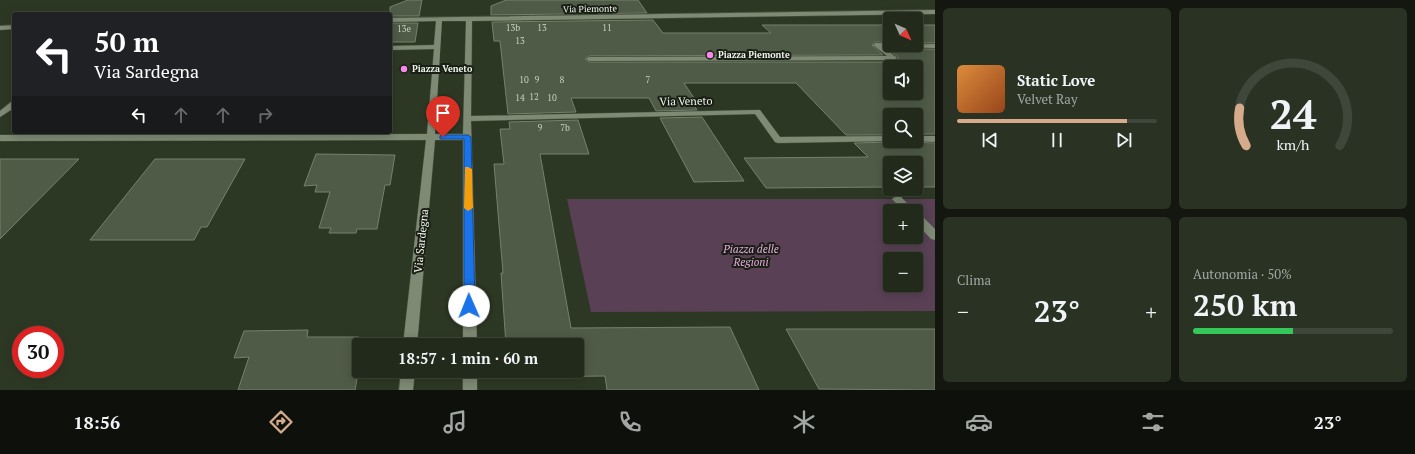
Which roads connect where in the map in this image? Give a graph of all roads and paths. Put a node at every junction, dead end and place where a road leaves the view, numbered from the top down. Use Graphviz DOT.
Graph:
graph roads {
  1 [pos="935,12"];
  2 [pos="392,20"];
  3 [pos="439,20"];
  4 [pos="470,20"];
  5 [pos="0,28"];
  6 [pos="12,28"];
  7 [pos="935,46"];
  8 [pos="437,47"];
  9 [pos="392,48"];
  10 [pos="588,59"];
  11 [pos="12,106"];
  12 [pos="0,115"];
  13 [pos="469,119"];
  14 [pos="431,137"];
  15 [pos="468,137"];
  16 [pos="0,138"];
  17 [pos="883,139"];
  18 [pos="923,139"];
  19 [pos="935,139"];
  20 [pos="897,199"];
  21 [pos="902,204"];
  22 [pos="923,224"];
  23 [pos="935,236"];
  24 [pos="411,338"];
  25 [pos="470,338"];
  26 [pos="407,378"];
  27 [pos="470,378"];
  28 [pos="406,390"];
  29 [pos="470,390"];
  1 -- 4 [label="street, Via Piemonte"];
  2 -- 3 [label="street, Via Piemonte"];
  3 -- 4 [label="street, Via Piemonte"];
  3 -- 8 [label="street, Via Sardegna"];
  4 -- 13 [label="street"];
  5 -- 6 [label="street"];
  7 -- 10 [label="street"];
  8 -- 9 [label="street"];
  8 -- 14 [label="street, Via Sardegna"];
  11 -- 12 [label="street"];
  13 -- 15 [label="street"];
  13 -- 17 [label="street, Via Veneto"];
  14 -- 15 [label="street"];
  14 -- 16 [label="street"];
  14 -- 24 [label="street, Via Sardegna"];
  15 -- 25 [label="street"];
  18 -- 19 [label="street"];
  20 -- 21 [label="street"];
  22 -- 23 [label="street"];
  26 -- 28 [label="street"];
  27 -- 29 [label="street"];
}
